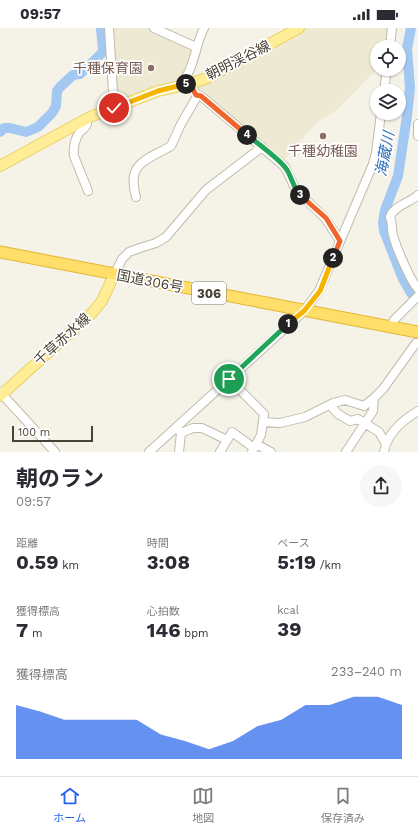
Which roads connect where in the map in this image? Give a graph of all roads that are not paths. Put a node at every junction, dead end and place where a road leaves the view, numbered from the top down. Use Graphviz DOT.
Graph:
graph roads {
  1 [pos="109,28"];
  2 [pos="154,28"];
  3 [pos="198,28"];
  4 [pos="204,28"];
  5 [pos="300,28"];
  6 [pos="392,28"];
  7 [pos="391,40"];
  8 [pos="194,46"];
  9 [pos="190,84"];
  10 [pos="178,86"];
  11 [pos="196,95"];
  12 [pos="114,108"];
  13 [pos="85,119"];
  14 [pos="380,120"];
  15 [pos="418,124"];
  16 [pos="418,136"];
  17 [pos="262,147"];
  18 [pos="0,166"];
  19 [pos="88,191"];
  20 [pos="418,194"];
  21 [pos="136,197"];
  22 [pos="340,241"];
  23 [pos="0,252"];
  24 [pos="114,275"];
  25 [pos="418,289"];
  26 [pos="415,301"];
  27 [pos="304,311"];
  28 [pos="390,327"];
  29 [pos="418,332"];
  30 [pos="418,343"];
  31 [pos="229,379"];
  32 [pos="1,394"];
  33 [pos="374,398"];
  34 [pos="330,405"];
  35 [pos="418,411"];
  36 [pos="263,422"];
  37 [pos="366,424"];
  38 [pos="179,430"];
  39 [pos="228,440"];
  40 [pos="254,448"];
  41 [pos="385,448"];
  42 [pos="55,452"];
  43 [pos="149,452"];
  44 [pos="179,452"];
  45 [pos="220,452"];
  46 [pos="271,452"];
  47 [pos="346,452"];
  1 -- 12 [label="street"];
  2 -- 8 [label="street"];
  3 -- 8 [label="street"];
  4 -- 8 [label="street"];
  5 -- 9 [label="main road, 朝明渓谷線"];
  6 -- 7 [label="street"];
  8 -- 10 [label="street"];
  9 -- 10 [label="main road, 朝明渓谷線"];
  9 -- 11 [label="street"];
  10 -- 12 [label="main road, 朝明渓谷線"];
  11 -- 17 [label="street"];
  11 -- 21 [label="street"];
  12 -- 13 [label="main road, 朝明渓谷線"];
  13 -- 18 [label="main road, 朝明渓谷線"];
  13 -- 19 [label="street"];
  14 -- 22 [label="street"];
  15 -- 16 [label="street"];
  17 -- 22 [label="street"];
  17 -- 24 [label="street"];
  20 -- 25 [label="street"];
  22 -- 27 [label="street"];
  23 -- 24 [label="highway, 国道306号 / 306"];
  24 -- 27 [label="highway, 国道306号 / 306"];
  24 -- 32 [label="main road, 千草赤水線"];
  26 -- 28 [label="street"];
  27 -- 28 [label="highway, 国道306号 / 306"];
  27 -- 31 [label="street"];
  28 -- 29 [label="highway, 国道306号 / 306"];
  30 -- 33 [label="street"];
  31 -- 36 [label="street"];
  31 -- 38 [label="street"];
  32 -- 42 [label="street"];
  33 -- 34 [label="street"];
  33 -- 37 [label="street"];
  34 -- 36 [label="street"];
  34 -- 37 [label="street"];
  35 -- 41 [label="street"];
  36 -- 40 [label="street"];
  37 -- 41 [label="street"];
  37 -- 47 [label="street"];
  38 -- 39 [label="street"];
  38 -- 43 [label="street"];
  38 -- 44 [label="street"];
  39 -- 40 [label="street"];
  39 -- 45 [label="street"];
  40 -- 46 [label="street"];
}
